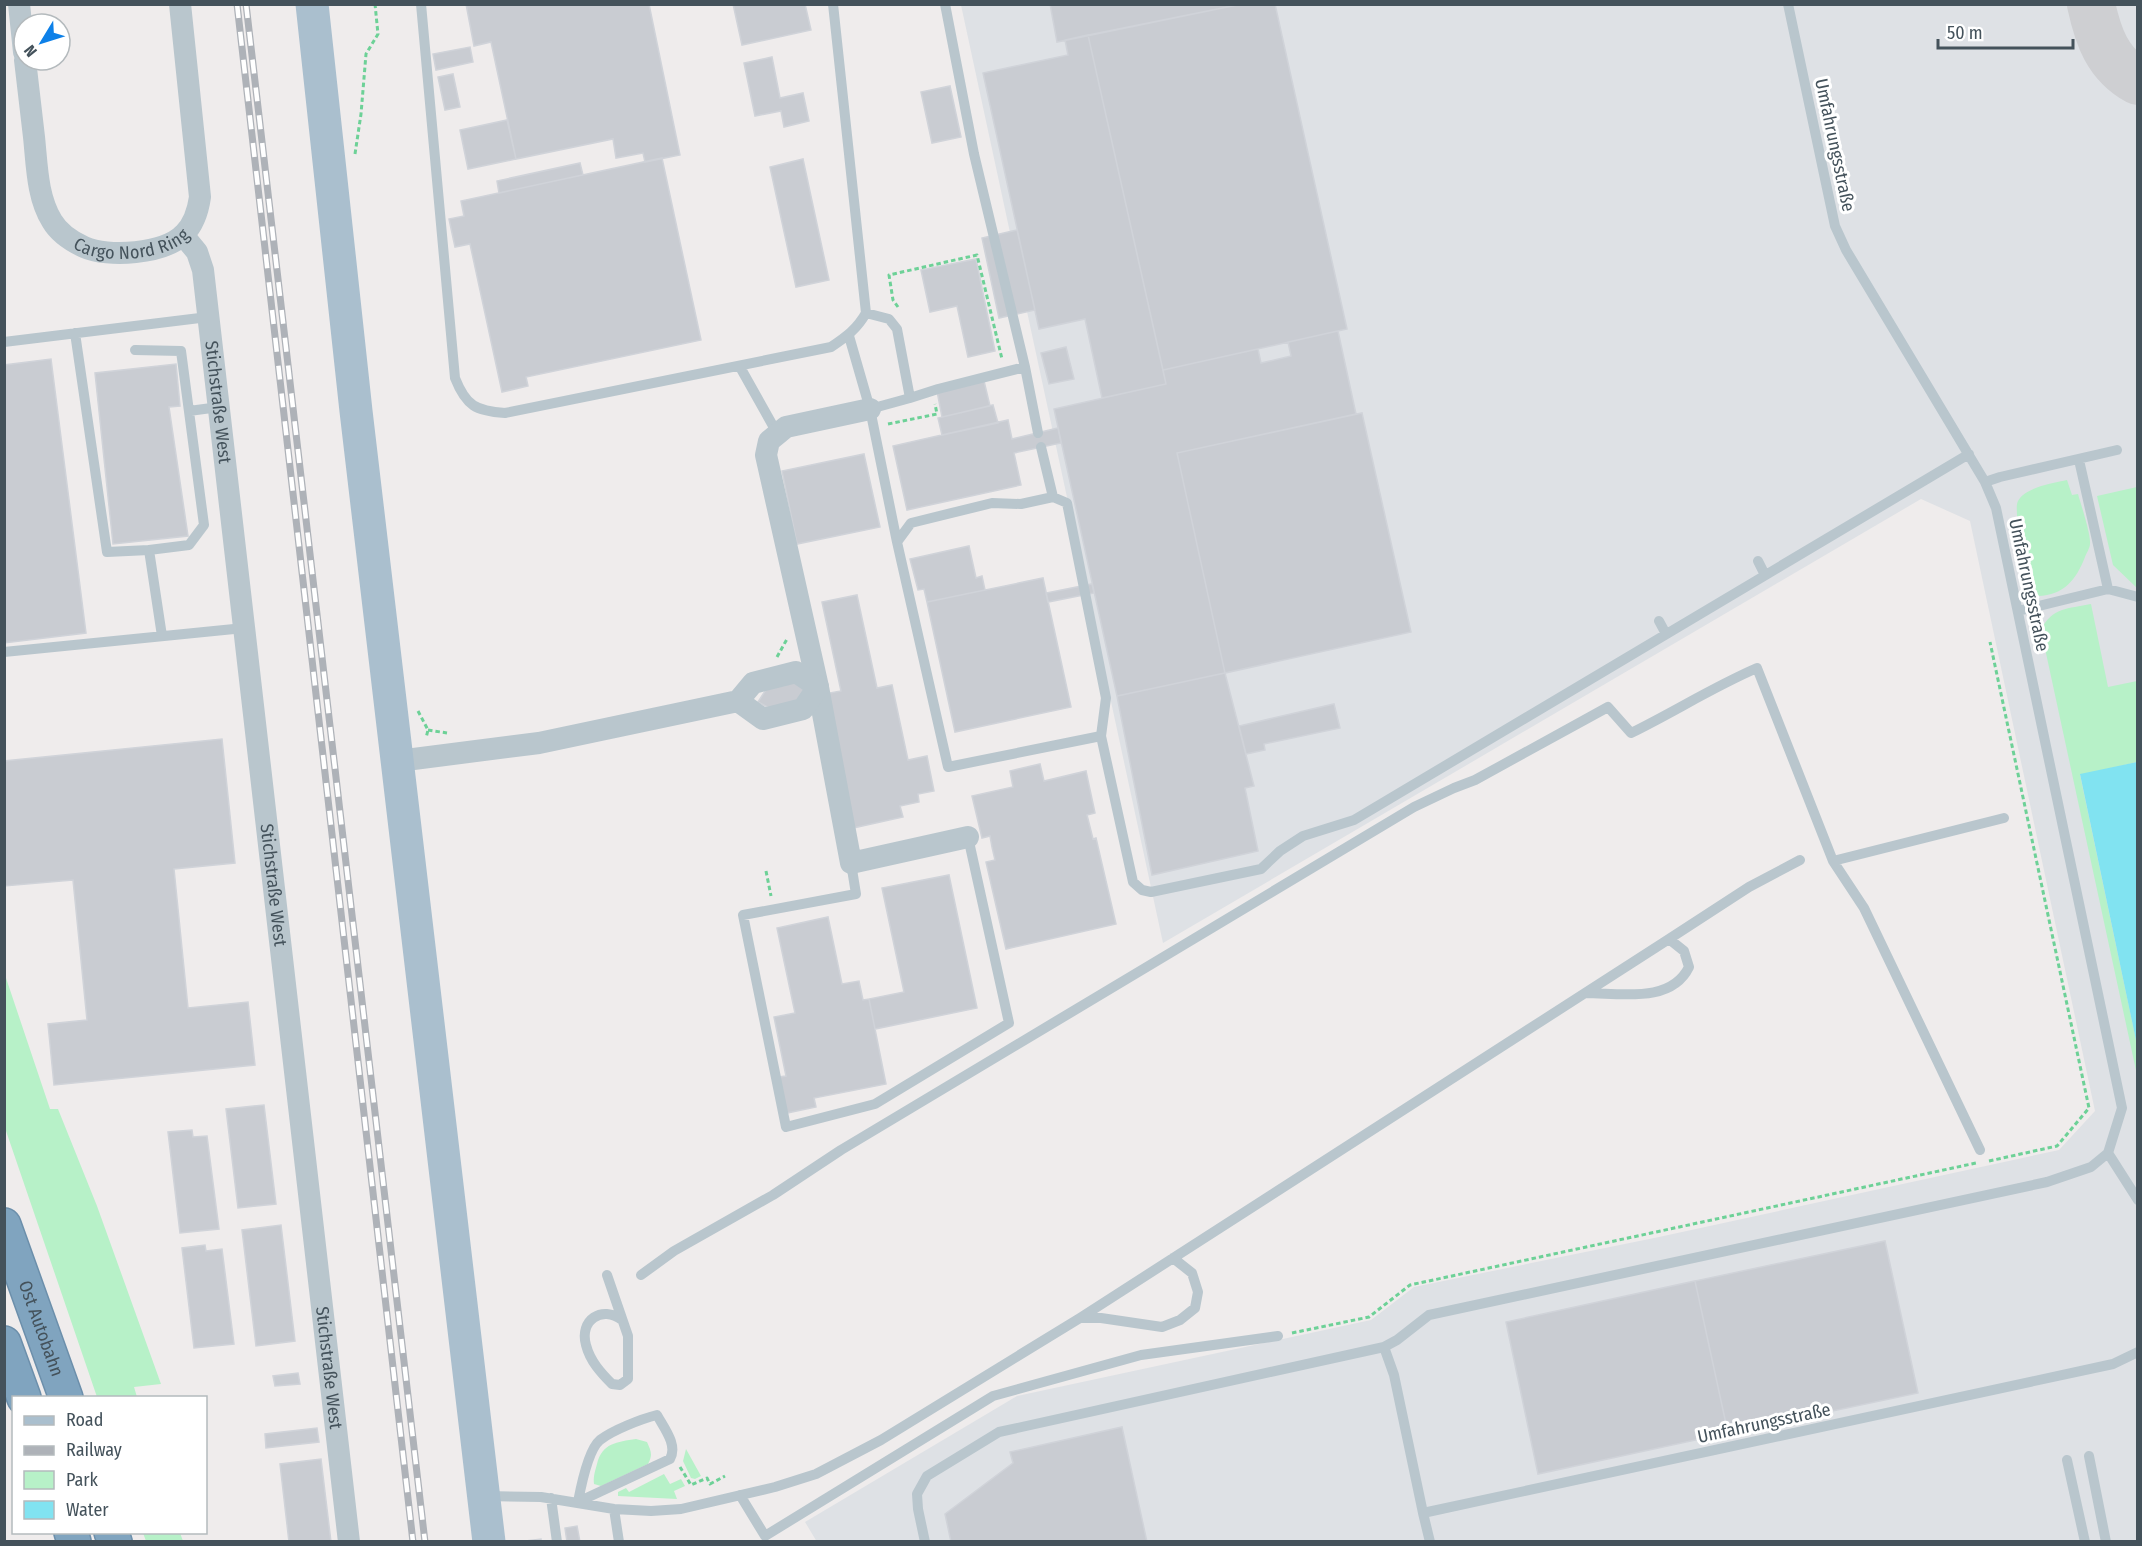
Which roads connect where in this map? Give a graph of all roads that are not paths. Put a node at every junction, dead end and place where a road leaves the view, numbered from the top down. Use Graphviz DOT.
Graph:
graph roads {
  1 [pos="180,4"];
  2 [pos="312,4"];
  3 [pos="421,4"];
  4 [pos="832,4"];
  5 [pos="945,4"];
  6 [pos="1788,4"];
  7 [pos="26,72"];
  8 [pos="183,235"];
  9 [pos="866,313"];
  10 [pos="208,317"];
  11 [pos="75,333"];
  12 [pos="849,336"];
  13 [pos="4,342"];
  14 [pos="135,350"];
  15 [pos="740,367"];
  16 [pos="1025,367"];
  17 [pos="910,398"];
  18 [pos="219,407"];
  19 [pos="870,408"];
  20 [pos="189,411"];
  21 [pos="777,433"];
  22 [pos="1038,433"];
  23 [pos="1041,447"];
  24 [pos="2117,450"];
  25 [pos="1969,454"];
  26 [pos="2079,460"];
  27 [pos="1985,482"];
  28 [pos="1053,497"];
  29 [pos="897,542"];
  30 [pos="149,550"];
  31 [pos="1758,561"];
  32 [pos="1765,575"];
  33 [pos="2108,589"];
  34 [pos="2138,597"];
  35 [pos="2018,611"];
  36 [pos="1659,621"];
  37 [pos="244,628"];
  38 [pos="1666,634"];
  39 [pos="162,636"];
  40 [pos="4,651"];
  41 [pos="818,687"];
  42 [pos="738,701"];
  43 [pos="1101,736"];
  44 [pos="398,761"];
  45 [pos="2004,818"];
  46 [pos="968,837"];
  47 [pos="1800,860"];
  48 [pos="1833,861"];
  49 [pos="851,863"];
  50 [pos="1669,939"];
  51 [pos="1585,993"];
  52 [pos="1980,1150"];
  53 [pos="2108,1153"];
  54 [pos="2138,1200"];
  55 [pos="4,1225"];
  56 [pos="1173,1258"];
  57 [pos="607,1275"];
  58 [pos="641,1275"];
  59 [pos="1080,1318"];
  60 [pos="622,1320"];
  61 [pos="1278,1336"];
  62 [pos="4,1343"];
  63 [pos="1384,1347"];
  64 [pos="2138,1353"];
  65 [pos="4,1377"];
  66 [pos="13,1396"];
  67 [pos="23,1396"];
  68 [pos="65,1396"];
  69 [pos="2089,1456"];
  70 [pos="2067,1460"];
  71 [pos="741,1495"];
  72 [pos="484,1496"];
  73 [pos="551,1498"];
  74 [pos="578,1502"];
  75 [pos="614,1509"];
  76 [pos="1423,1514"];
  77 [pos="349,1542"];
  78 [pos="489,1542"];
  79 [pos="557,1542"];
  80 [pos="619,1542"];
  81 [pos="925,1542"];
  82 [pos="1430,1542"];
  83 [pos="2085,1542"];
  84 [pos="2106,1542"];
  1 -- 8 [label="street, Cargo Nord Ring"];
  2 -- 44 [label="main road"];
  3 -- 15 [label="lane"];
  4 -- 9 [label="lane"];
  5 -- 16 [label="lane"];
  6 -- 25 [label="lane, Umfahrungsstraße"];
  7 -- 8 [label="street, Cargo Nord Ring"];
  8 -- 10 [label="street, Stichstraße West"];
  9 -- 12 [label="lane"];
  9 -- 17 [label="lane"];
  10 -- 11 [label="lane"];
  10 -- 18 [label="street, Stichstraße West"];
  11 -- 13 [label="lane"];
  11 -- 30 [label="lane"];
  12 -- 15 [label="lane"];
  12 -- 19 [label="lane"];
  14 -- 20 [label="lane"];
  15 -- 21 [label="lane"];
  16 -- 17 [label="lane"];
  16 -- 22 [label="lane"];
  17 -- 19 [label="lane"];
  18 -- 20 [label="lane"];
  18 -- 37 [label="street, Stichstraße West"];
  19 -- 21 [label="street"];
  19 -- 29 [label="lane"];
  20 -- 30 [label="lane"];
  21 -- 41 [label="street"];
  23 -- 28 [label="lane"];
  24 -- 26 [label="lane"];
  25 -- 27 [label="lane, Umfahrungsstraße"];
  25 -- 32 [label="lane"];
  26 -- 27 [label="lane"];
  26 -- 33 [label="lane"];
  27 -- 35 [label="lane, Umfahrungsstraße"];
  28 -- 29 [label="lane"];
  28 -- 43 [label="lane"];
  29 -- 43 [label="lane"];
  30 -- 39 [label="lane"];
  31 -- 32 [label="lane"];
  32 -- 38 [label="lane"];
  33 -- 34 [label="lane"];
  33 -- 35 [label="lane"];
  35 -- 53 [label="lane, Umfahrungsstraße"];
  36 -- 38 [label="lane"];
  37 -- 39 [label="lane"];
  37 -- 77 [label="street, Stichstraße West"];
  38 -- 43 [label="lane"];
  39 -- 40 [label="lane"];
  41 -- 42 [label="street"];
  41 -- 42 [label="street"];
  41 -- 49 [label="street"];
  42 -- 44 [label="street"];
  44 -- 72 [label="main road"];
  45 -- 48 [label="lane"];
  46 -- 49 [label="street"];
  46 -- 49 [label="lane"];
  47 -- 50 [label="lane"];
  48 -- 52 [label="lane"];
  48 -- 58 [label="lane"];
  50 -- 51 [label="lane"];
  50 -- 51 [label="lane"];
  51 -- 56 [label="lane"];
  53 -- 54 [label="lane"];
  53 -- 63 [label="lane"];
  55 -- 68 [label="highway, Ost Autobahn"];
  56 -- 59 [label="lane"];
  56 -- 59 [label="lane"];
  57 -- 60 [label="lane"];
  59 -- 71 [label="lane"];
  60 -- 60 [label="lane"];
  61 -- 71 [label="lane"];
  62 -- 67 [label="highway"];
  63 -- 76 [label="lane"];
  63 -- 81 [label="lane"];
  64 -- 76 [label="lane, Umfahrungsstraße"];
  65 -- 66 [label="lane"];
  69 -- 84 [label="lane"];
  70 -- 83 [label="lane"];
  71 -- 75 [label="lane"];
  72 -- 73 [label="lane"];
  72 -- 78 [label="main road"];
  73 -- 74 [label="lane"];
  73 -- 79 [label="lane"];
  74 -- 74 [label="lane"];
  74 -- 75 [label="lane"];
  75 -- 80 [label="lane"];
  76 -- 82 [label="lane"];
}
